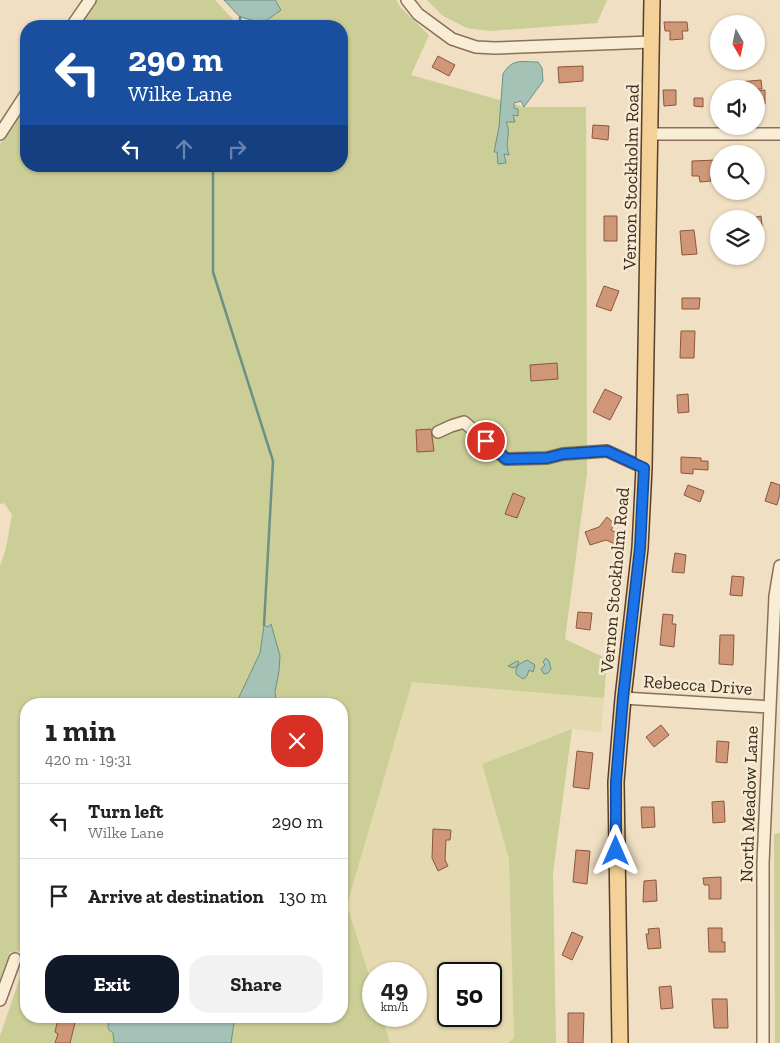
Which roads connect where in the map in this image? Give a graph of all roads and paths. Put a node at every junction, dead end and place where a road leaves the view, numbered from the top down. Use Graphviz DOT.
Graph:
graph roads {
  1 [pos="90,0"];
  2 [pos="407,0"];
  3 [pos="652,0"];
  4 [pos="76,20"];
  5 [pos="651,42"];
  6 [pos="20,103"];
  7 [pos="0,134"];
  8 [pos="650,134"];
  9 [pos="780,134"];
  10 [pos="438,432"];
  11 [pos="644,468"];
  12 [pos="780,566"];
  13 [pos="623,698"];
  14 [pos="770,707"];
  15 [pos="15,959"];
  16 [pos="0,1000"];
  17 [pos="620,1043"];
  18 [pos="763,1043"];
  1 -- 4 [label="street"];
  2 -- 5 [label="street"];
  3 -- 5 [label="main road, Vernon Stockholm Road"];
  5 -- 8 [label="main road, Vernon Stockholm Road"];
  6 -- 7 [label="street"];
  8 -- 9 [label="street"];
  8 -- 11 [label="main road, Vernon Stockholm Road"];
  10 -- 11 [label="street"];
  11 -- 13 [label="main road, Vernon Stockholm Road"];
  12 -- 14 [label="street, North Meadow Lane"];
  13 -- 14 [label="street, Rebecca Drive"];
  13 -- 17 [label="main road, Vernon Stockholm Road"];
  14 -- 18 [label="street, North Meadow Lane"];
  15 -- 16 [label="street"];
}
